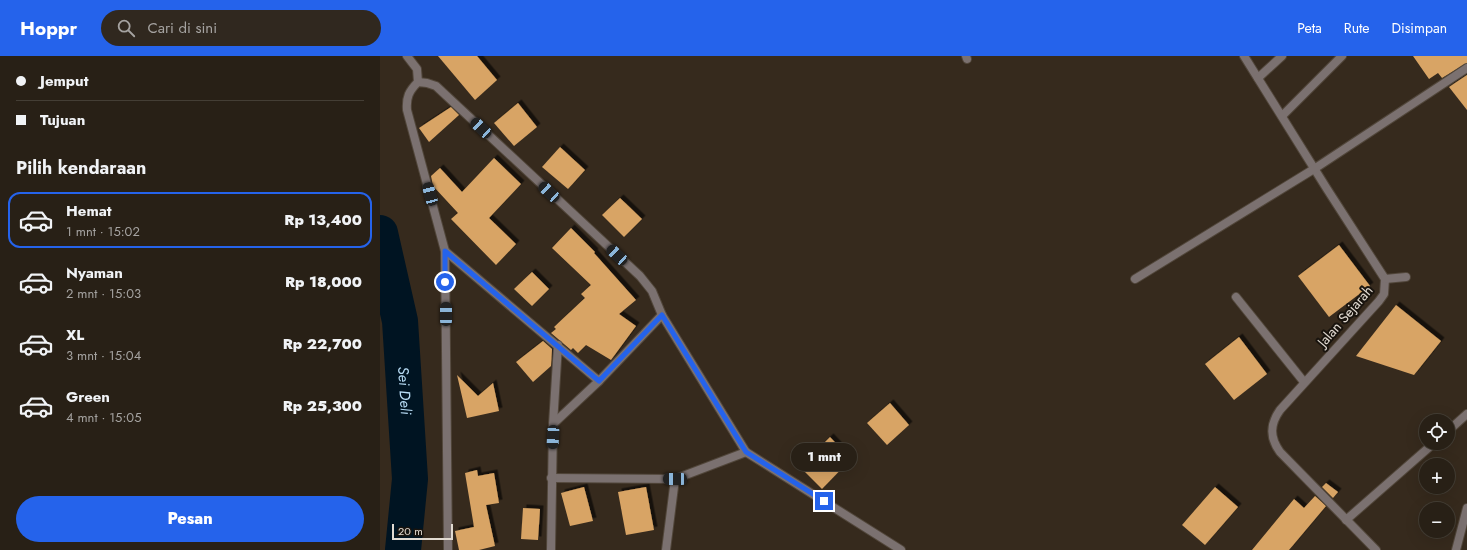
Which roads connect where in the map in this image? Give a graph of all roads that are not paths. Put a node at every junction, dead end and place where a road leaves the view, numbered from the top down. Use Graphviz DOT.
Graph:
graph roads {
  1 [pos="407,56"];
  2 [pos="1244,56"];
  3 [pos="1282,56"];
  4 [pos="1342,56"];
  5 [pos="1467,68"];
  6 [pos="1258,78"];
  7 [pos="418,82"];
  8 [pos="1282,116"];
  9 [pos="1314,168"];
  10 [pos="445,251"];
  11 [pos="1406,277"];
  12 [pos="1134,279"];
  13 [pos="1385,279"];
  14 [pos="1236,297"];
  15 [pos="662,315"];
  16 [pos="558,344"];
  17 [pos="599,381"];
  18 [pos="1304,382"];
  19 [pos="1467,414"];
  20 [pos="553,424"];
  21 [pos="1455,425"];
  22 [pos="1426,450"];
  23 [pos="746,452"];
  24 [pos="551,478"];
  25 [pos="675,479"];
  26 [pos="1467,508"];
  27 [pos="1346,520"];
  28 [pos="448,550"];
  29 [pos="551,550"];
  30 [pos="666,550"];
  31 [pos="901,550"];
  32 [pos="1376,550"];
  33 [pos="1456,550"];
  1 -- 7 [label="street"];
  2 -- 6 [label="street, Jalan Sejarah"];
  3 -- 6 [label="street"];
  4 -- 8 [label="street"];
  5 -- 9 [label="street"];
  6 -- 8 [label="street, Jalan Sejarah"];
  7 -- 10 [label="street"];
  7 -- 15 [label="street"];
  8 -- 9 [label="street, Jalan Sejarah"];
  9 -- 12 [label="street"];
  9 -- 13 [label="street, Jalan Sejarah"];
  10 -- 16 [label="street"];
  10 -- 28 [label="street"];
  11 -- 13 [label="street"];
  13 -- 18 [label="street, Jalan Sejarah"];
  14 -- 18 [label="street"];
  15 -- 17 [label="street"];
  15 -- 23 [label="street"];
  16 -- 17 [label="street"];
  16 -- 20 [label="street"];
  17 -- 20 [label="street"];
  18 -- 27 [label="street, Jalan Sejarah"];
  19 -- 21 [label="street"];
  20 -- 24 [label="street"];
  22 -- 27 [label="street"];
  23 -- 25 [label="street"];
  23 -- 31 [label="street"];
  24 -- 25 [label="street"];
  24 -- 29 [label="street"];
  25 -- 30 [label="street"];
  26 -- 33 [label="street"];
  27 -- 32 [label="street, Jalan Sejarah"];
}
